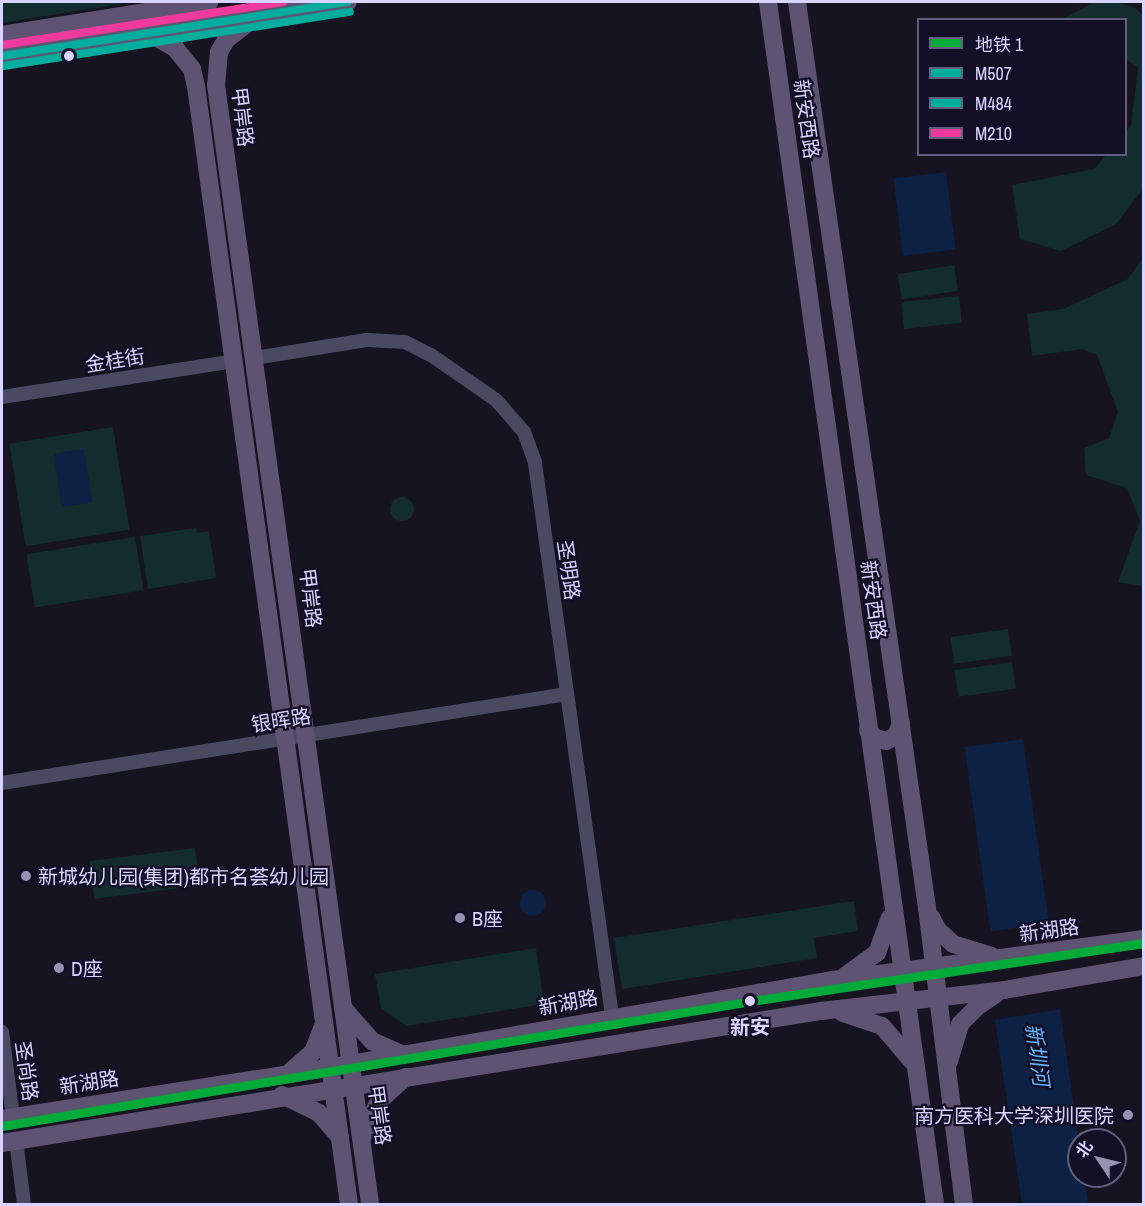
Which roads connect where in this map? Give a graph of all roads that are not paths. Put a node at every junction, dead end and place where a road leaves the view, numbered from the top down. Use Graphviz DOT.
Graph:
graph roads {
  1 [pos="208,2"];
  2 [pos="348,2"];
  3 [pos="761,2"];
  4 [pos="768,2"];
  5 [pos="798,2"];
  6 [pos="258,15"];
  7 [pos="116,17"];
  8 [pos="772,33"];
  9 [pos="134,34"];
  10 [pos="2,35"];
  11 [pos="2,50"];
  12 [pos="2,56"];
  13 [pos="241,268"];
  14 [pos="222,273"];
  15 [pos="254,358"];
  16 [pos="234,361"];
  17 [pos="2,397"];
  18 [pos="567,694"];
  19 [pos="901,723"];
  20 [pos="868,730"];
  21 [pos="306,735"];
  22 [pos="285,739"];
  23 [pos="2,783"];
  24 [pos="890,890"];
  25 [pos="927,908"];
  26 [pos="1143,939"];
  27 [pos="1006,958"];
  28 [pos="1143,966"];
  29 [pos="933,968"];
  30 [pos="901,971"];
  31 [pos="833,980"];
  32 [pos="1004,990"];
  33 [pos="936,998"];
  34 [pos="906,1001"];
  35 [pos="343,1007"];
  36 [pos="821,1011"];
  37 [pos="612,1016"];
  38 [pos="324,1019"];
  39 [pos="2,1032"];
  40 [pos="404,1055"];
  41 [pos="350,1064"];
  42 [pos="915,1067"];
  43 [pos="330,1068"];
  44 [pos="282,1076"];
  45 [pos="407,1076"];
  46 [pos="947,1080"];
  47 [pos="353,1084"];
  48 [pos="333,1087"];
  49 [pos="184,1091"];
  50 [pos="282,1095"];
  51 [pos="186,1112"];
  52 [pos="7,1118"];
  53 [pos="340,1137"];
  54 [pos="361,1139"];
  55 [pos="9,1141"];
  56 [pos="24,1204"];
  57 [pos="349,1204"];
  58 [pos="370,1204"];
  59 [pos="935,1204"];
  60 [pos="964,1204"];
  1 -- 7 [label="main road"];
  2 -- 6 [label="main road"];
  3 -- 8 [label="main road"];
  4 -- 8 [label="main road, 新安西路"];
  5 -- 19 [label="main road, 新安西路"];
  6 -- 9 [label="main road"];
  6 -- 13 [label="main road, 甲岸路"];
  7 -- 10 [label="main road"];
  7 -- 11 [label="main road"];
  8 -- 20 [label="main road, 新安西路"];
  9 -- 12 [label="main road"];
  9 -- 14 [label="main road"];
  13 -- 14 [label="main road"];
  13 -- 15 [label="main road, 甲岸路"];
  14 -- 16 [label="main road"];
  15 -- 18 [label="street, 圣明路"];
  15 -- 21 [label="main road, 甲岸路"];
  16 -- 17 [label="street, 金桂街"];
  16 -- 22 [label="main road"];
  18 -- 21 [label="street, 银晖路"];
  18 -- 37 [label="street, 圣明路"];
  19 -- 20 [label="main road"];
  19 -- 25 [label="main road, 新安西路"];
  20 -- 24 [label="main road, 新安西路"];
  21 -- 22 [label="street, 银晖路"];
  21 -- 35 [label="main road, 甲岸路"];
  22 -- 23 [label="street, 银晖路"];
  22 -- 38 [label="main road"];
  24 -- 30 [label="main road, 新安西路"];
  24 -- 31 [label="main road"];
  25 -- 27 [label="main road"];
  25 -- 29 [label="main road, 新安西路"];
  26 -- 27 [label="main road, 新湖路"];
  27 -- 29 [label="main road, 新湖路"];
  28 -- 32 [label="main road"];
  29 -- 30 [label="main road, 新湖路"];
  29 -- 33 [label="main road, 新安西路"];
  30 -- 31 [label="main road, 新湖路"];
  30 -- 34 [label="main road, 新安西路"];
  31 -- 37 [label="main road, 新湖路"];
  32 -- 33 [label="main road"];
  32 -- 46 [label="main road"];
  33 -- 34 [label="main road"];
  33 -- 46 [label="main road, 新安西路"];
  34 -- 36 [label="main road"];
  34 -- 42 [label="main road, 新安西路"];
  35 -- 40 [label="main road"];
  35 -- 41 [label="main road, 甲岸路"];
  36 -- 42 [label="main road"];
  36 -- 45 [label="main road"];
  37 -- 40 [label="main road, 新湖路"];
  38 -- 43 [label="main road"];
  38 -- 44 [label="main road"];
  39 -- 52 [label="street, 圣尚路"];
  40 -- 41 [label="main road, 新湖路"];
  41 -- 43 [label="main road, 新湖路"];
  41 -- 47 [label="main road, 甲岸路"];
  42 -- 59 [label="main road, 新安西路"];
  43 -- 44 [label="main road, 新湖路"];
  43 -- 48 [label="main road"];
  44 -- 49 [label="main road, 新湖路"];
  45 -- 47 [label="main road"];
  45 -- 54 [label="main road"];
  46 -- 60 [label="main road, 新安西路"];
  47 -- 48 [label="main road"];
  47 -- 54 [label="main road, 甲岸路"];
  48 -- 50 [label="main road"];
  48 -- 53 [label="main road"];
  49 -- 51 [label="main road"];
  49 -- 52 [label="main road, 新湖路"];
  50 -- 51 [label="main road"];
  50 -- 53 [label="main road"];
  51 -- 55 [label="main road"];
  53 -- 57 [label="main road"];
  54 -- 58 [label="main road, 甲岸路"];
  55 -- 56 [label="street"];
}
